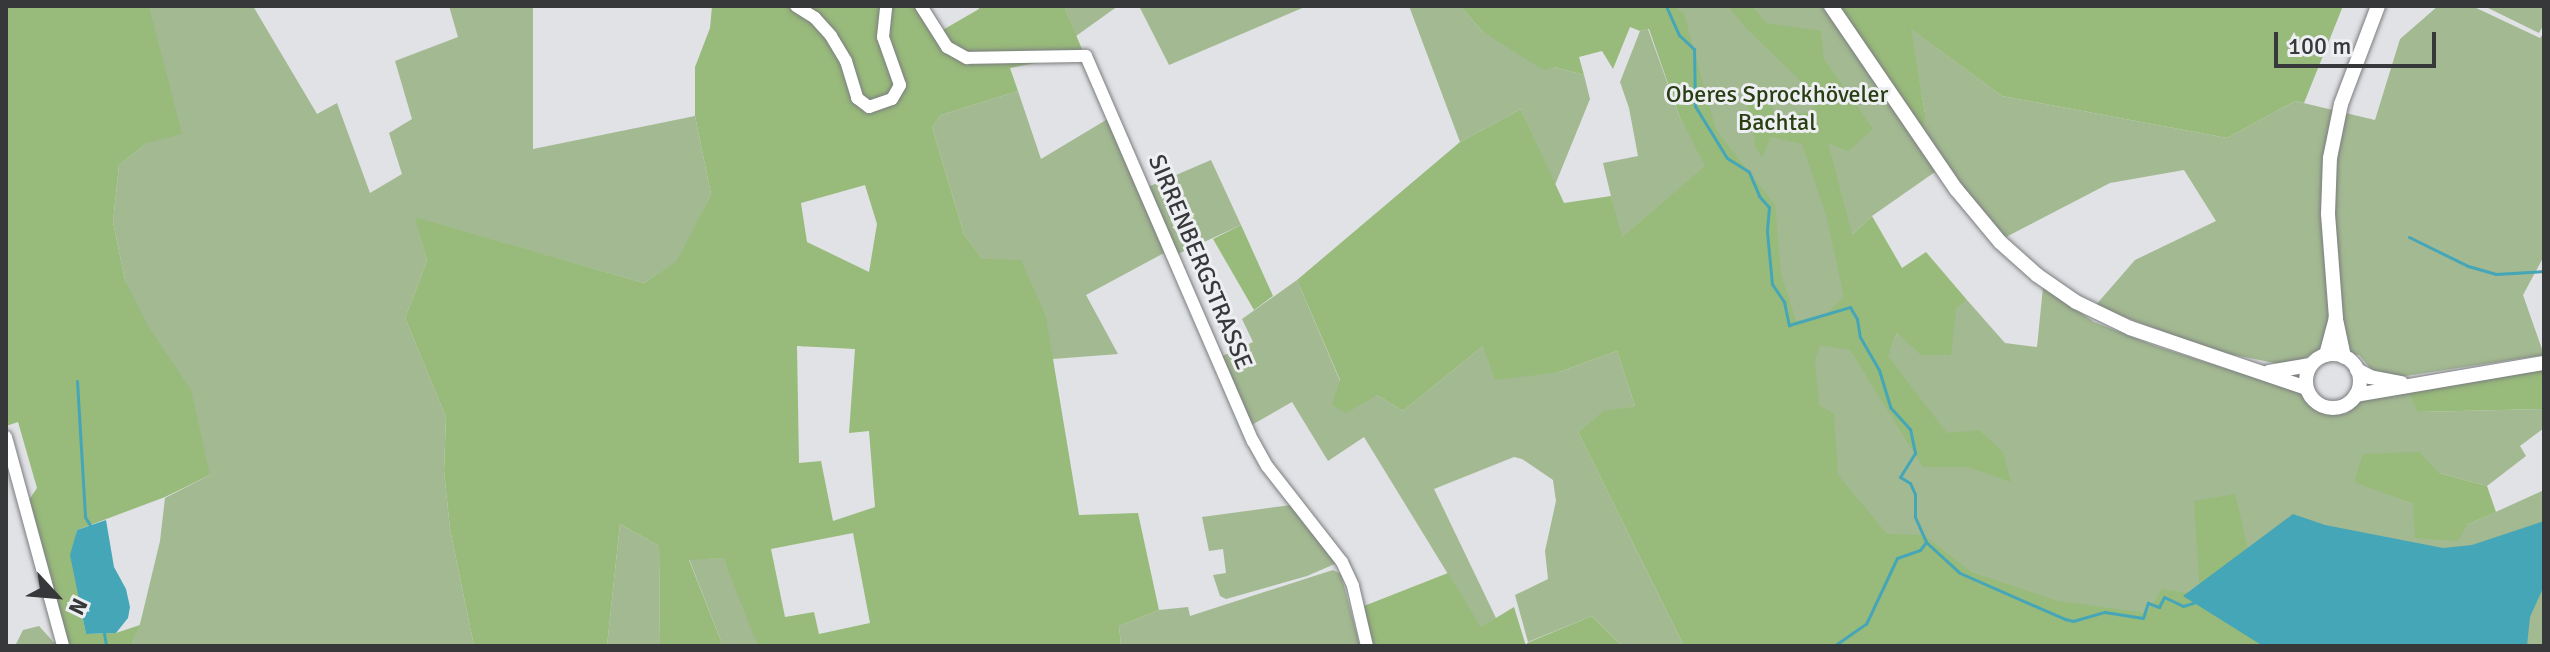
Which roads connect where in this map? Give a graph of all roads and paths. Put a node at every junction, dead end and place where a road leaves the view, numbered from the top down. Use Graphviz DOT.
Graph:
graph roads {
  1 [pos="796,6"];
  2 [pos="886,6"];
  3 [pos="921,6"];
  4 [pos="1831,6"];
  5 [pos="2378,6"];
  6 [pos="2336,318"];
  7 [pos="2326,355"];
  8 [pos="2344,357"];
  9 [pos="2544,363"];
  10 [pos="2310,365"];
  11 [pos="2357,370"];
  12 [pos="2268,372"];
  13 [pos="2405,384"];
  14 [pos="2306,388"];
  15 [pos="2356,395"];
  16 [pos="6,437"];
  17 [pos="63,646"];
  18 [pos="1367,646"];
  1 -- 2 [label="street"];
  3 -- 18 [label="street, SIRRENBERGSTRASSE"];
  4 -- 12 [label="main road"];
  5 -- 6 [label="main road"];
  6 -- 7 [label="main road"];
  6 -- 8 [label="main road"];
  7 -- 8 [label="main road"];
  7 -- 10 [label="main road"];
  8 -- 11 [label="main road"];
  9 -- 13 [label="main road"];
  10 -- 12 [label="main road"];
  10 -- 14 [label="main road"];
  11 -- 13 [label="main road"];
  11 -- 15 [label="main road"];
  12 -- 14 [label="main road"];
  13 -- 15 [label="main road"];
  14 -- 15 [label="main road"];
  16 -- 17 [label="street"];
}
